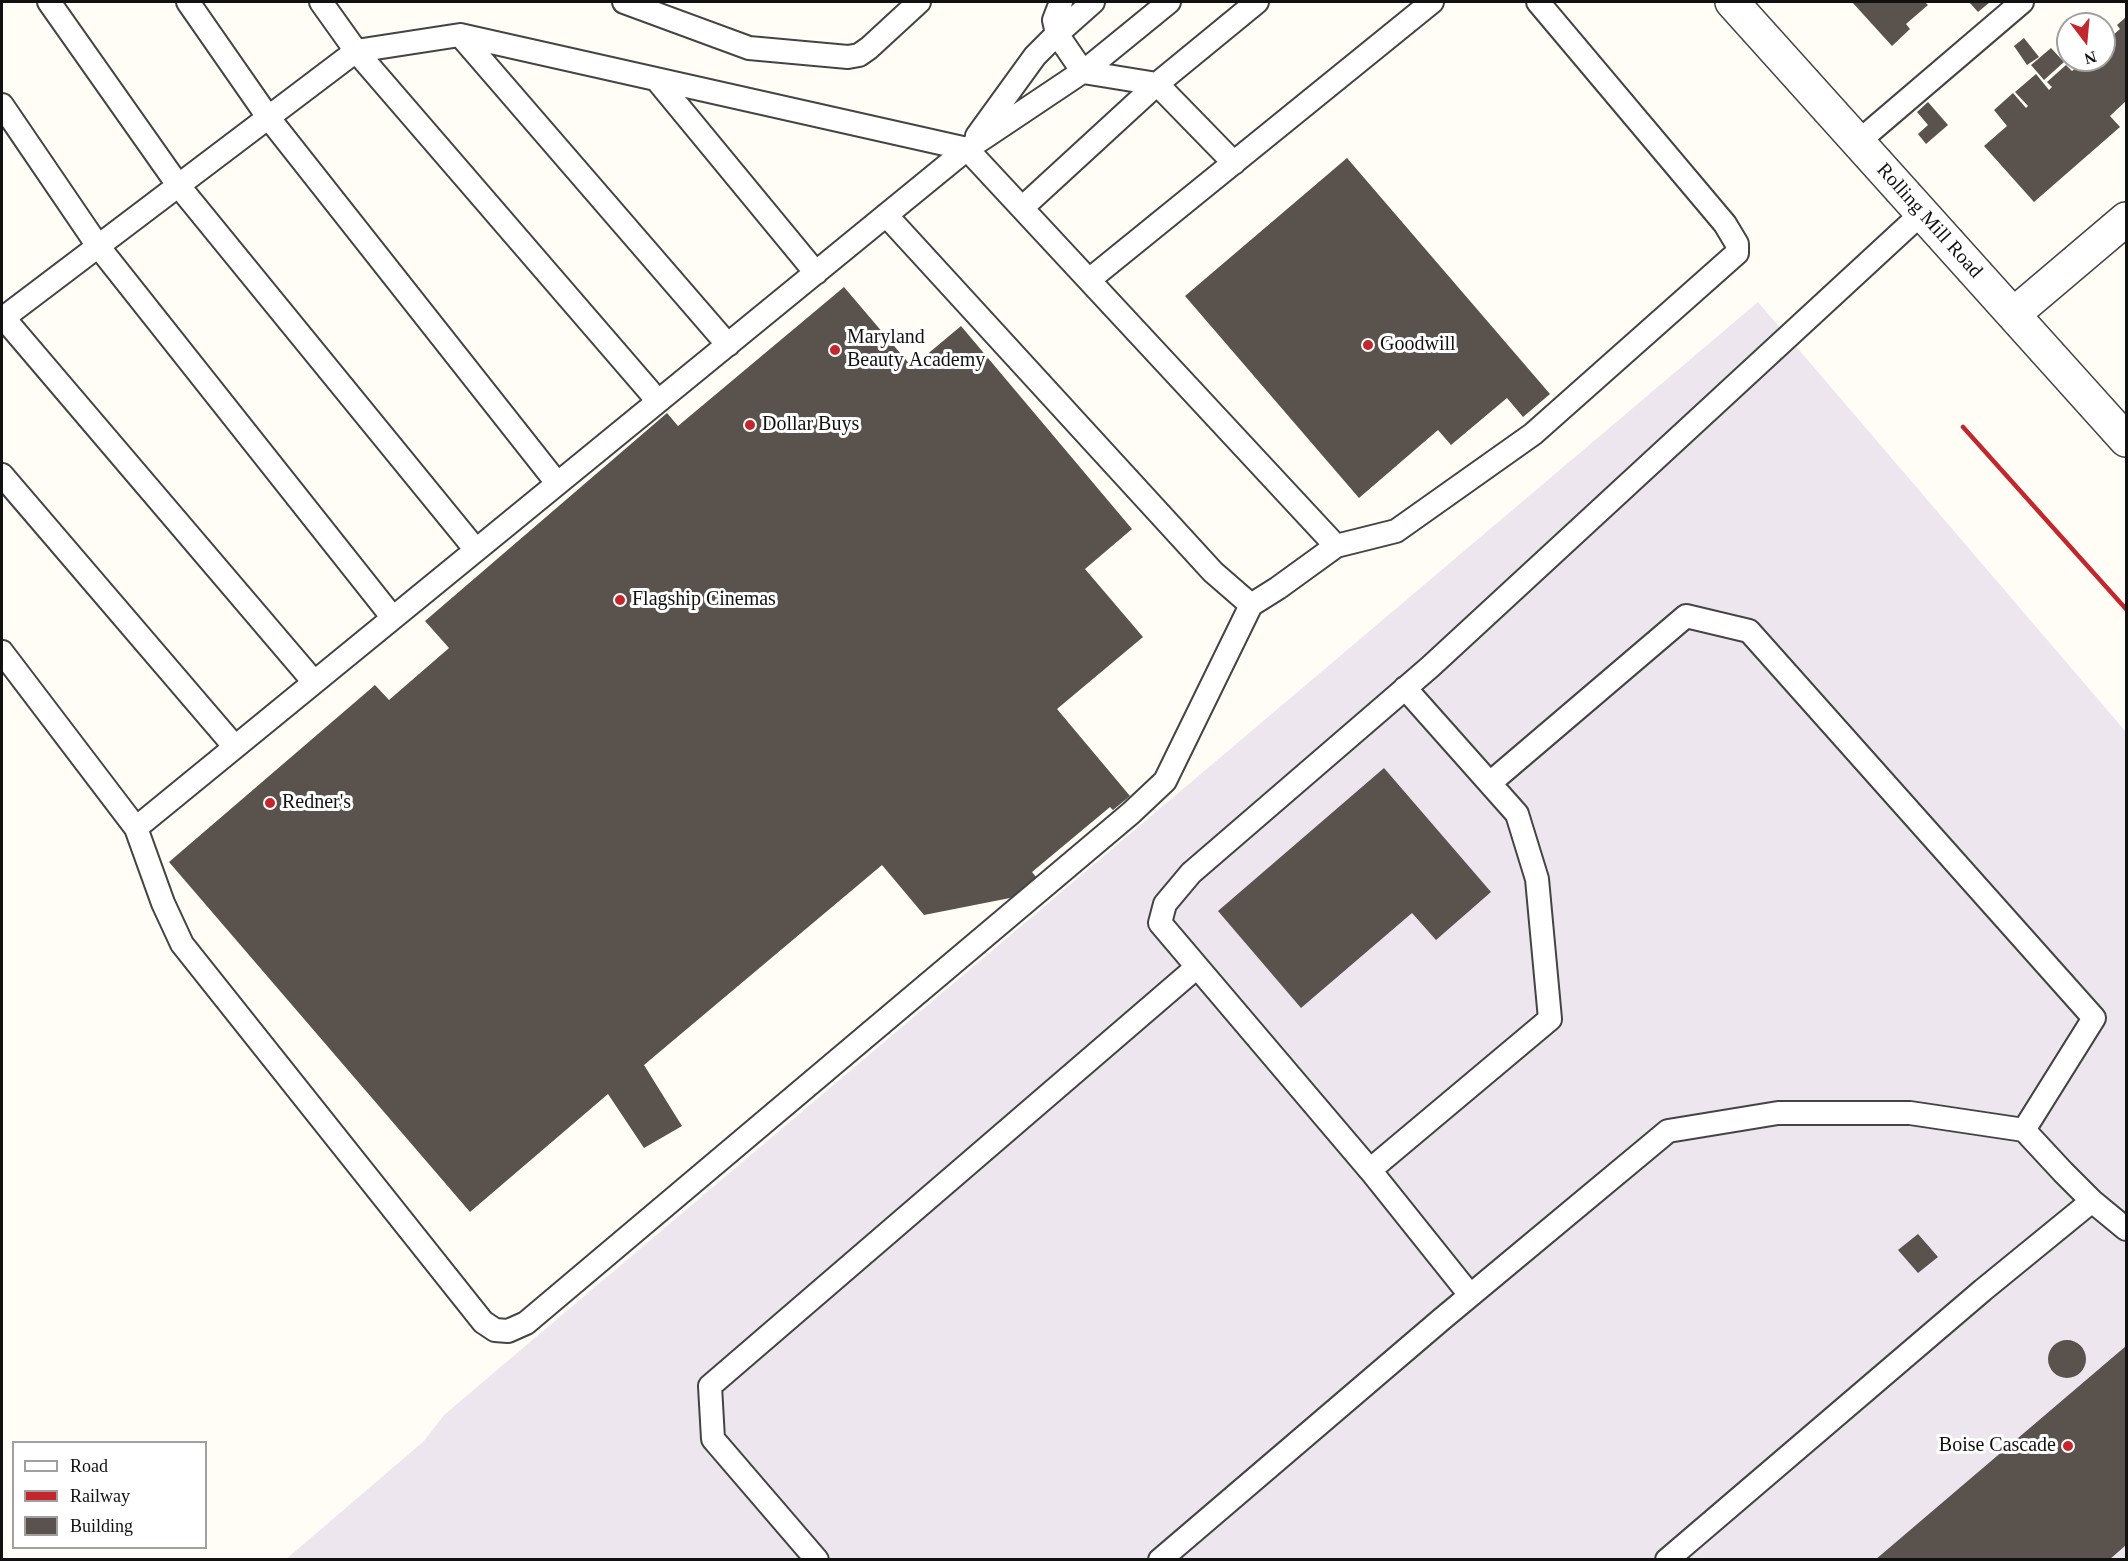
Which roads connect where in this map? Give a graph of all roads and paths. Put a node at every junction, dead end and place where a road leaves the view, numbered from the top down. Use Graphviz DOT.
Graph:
graph roads {
  1 [pos="49,2"];
  2 [pos="188,2"];
  3 [pos="321,2"];
  4 [pos="624,2"];
  5 [pos="919,2"];
  6 [pos="1061,2"];
  7 [pos="1093,2"];
  8 [pos="1169,2"];
  9 [pos="1257,2"];
  10 [pos="1432,2"];
  11 [pos="1538,2"];
  12 [pos="1732,2"];
  13 [pos="2022,2"];
  14 [pos="1057,34"];
  15 [pos="460,35"];
  16 [pos="356,51"];
  17 [pos="1083,72"];
  18 [pos="656,80"];
  19 [pos="1157,84"];
  20 [pos="2,105"];
  21 [pos="268,117"];
  22 [pos="1858,142"];
  23 [pos="967,149"];
  24 [pos="1234,163"];
  25 [pos="178,185"];
  26 [pos="1022,208"];
  27 [pos="1922,213"];
  28 [pos="886,215"];
  29 [pos="2127,219"];
  30 [pos="98,246"];
  31 [pos="816,273"];
  32 [pos="1089,280"];
  33 [pos="2014,314"];
  34 [pos="2,317"];
  35 [pos="728,345"];
  36 [pos="658,401"];
  37 [pos="2127,440"];
  38 [pos="2,475"];
  39 [pos="557,483"];
  40 [pos="1336,546"];
  41 [pos="476,550"];
  42 [pos="1251,605"];
  43 [pos="393,618"];
  44 [pos="2,652"];
  45 [pos="314,682"];
  46 [pos="1406,688"];
  47 [pos="235,747"];
  48 [pos="1490,783"];
  49 [pos="136,828"];
  50 [pos="1197,967"];
  51 [pos="2024,1130"];
  52 [pos="1370,1170"];
  53 [pos="2092,1201"];
  54 [pos="2127,1229"];
  55 [pos="1470,1295"];
  56 [pos="817,1560"];
  57 [pos="1160,1560"];
  58 [pos="1667,1560"];
  1 -- 25 [label="lane"];
  2 -- 21 [label="lane"];
  3 -- 16 [label="lane"];
  4 -- 5 [label="lane"];
  6 -- 14 [label="lane"];
  7 -- 14 [label="lane"];
  8 -- 17 [label="lane"];
  9 -- 19 [label="lane"];
  10 -- 24 [label="lane"];
  11 -- 40 [label="lane"];
  12 -- 22 [label="street, Rolling Mill Road"];
  13 -- 22 [label="lane"];
  14 -- 17 [label="lane"];
  14 -- 23 [label="lane"];
  15 -- 16 [label="lane"];
  15 -- 18 [label="lane"];
  15 -- 35 [label="lane"];
  16 -- 21 [label="lane"];
  16 -- 36 [label="lane"];
  17 -- 19 [label="lane"];
  17 -- 23 [label="lane"];
  18 -- 23 [label="lane"];
  18 -- 31 [label="lane"];
  19 -- 24 [label="lane"];
  19 -- 26 [label="lane"];
  20 -- 30 [label="lane"];
  21 -- 25 [label="lane"];
  21 -- 39 [label="lane"];
  22 -- 27 [label="street, Rolling Mill Road"];
  23 -- 26 [label="lane"];
  23 -- 28 [label="lane"];
  24 -- 32 [label="lane"];
  25 -- 30 [label="lane"];
  25 -- 41 [label="lane"];
  26 -- 32 [label="lane"];
  27 -- 33 [label="street, Rolling Mill Road"];
  27 -- 46 [label="lane"];
  28 -- 31 [label="lane"];
  28 -- 42 [label="lane"];
  29 -- 33 [label="street"];
  30 -- 34 [label="lane"];
  30 -- 43 [label="lane"];
  31 -- 35 [label="lane"];
  32 -- 40 [label="lane"];
  33 -- 37 [label="street, Rolling Mill Road"];
  34 -- 45 [label="lane"];
  35 -- 36 [label="lane"];
  36 -- 39 [label="lane"];
  38 -- 47 [label="lane"];
  39 -- 41 [label="lane"];
  40 -- 42 [label="lane"];
  41 -- 43 [label="lane"];
  42 -- 49 [label="lane"];
  43 -- 45 [label="lane"];
  44 -- 49 [label="lane"];
  45 -- 47 [label="lane"];
  46 -- 48 [label="lane"];
  46 -- 50 [label="lane"];
  47 -- 49 [label="lane"];
  48 -- 51 [label="lane"];
  48 -- 52 [label="lane"];
  50 -- 52 [label="lane"];
  50 -- 56 [label="lane"];
  51 -- 53 [label="lane"];
  51 -- 55 [label="lane"];
  52 -- 55 [label="lane"];
  53 -- 54 [label="lane"];
  53 -- 58 [label="lane"];
  55 -- 57 [label="lane"];
}
